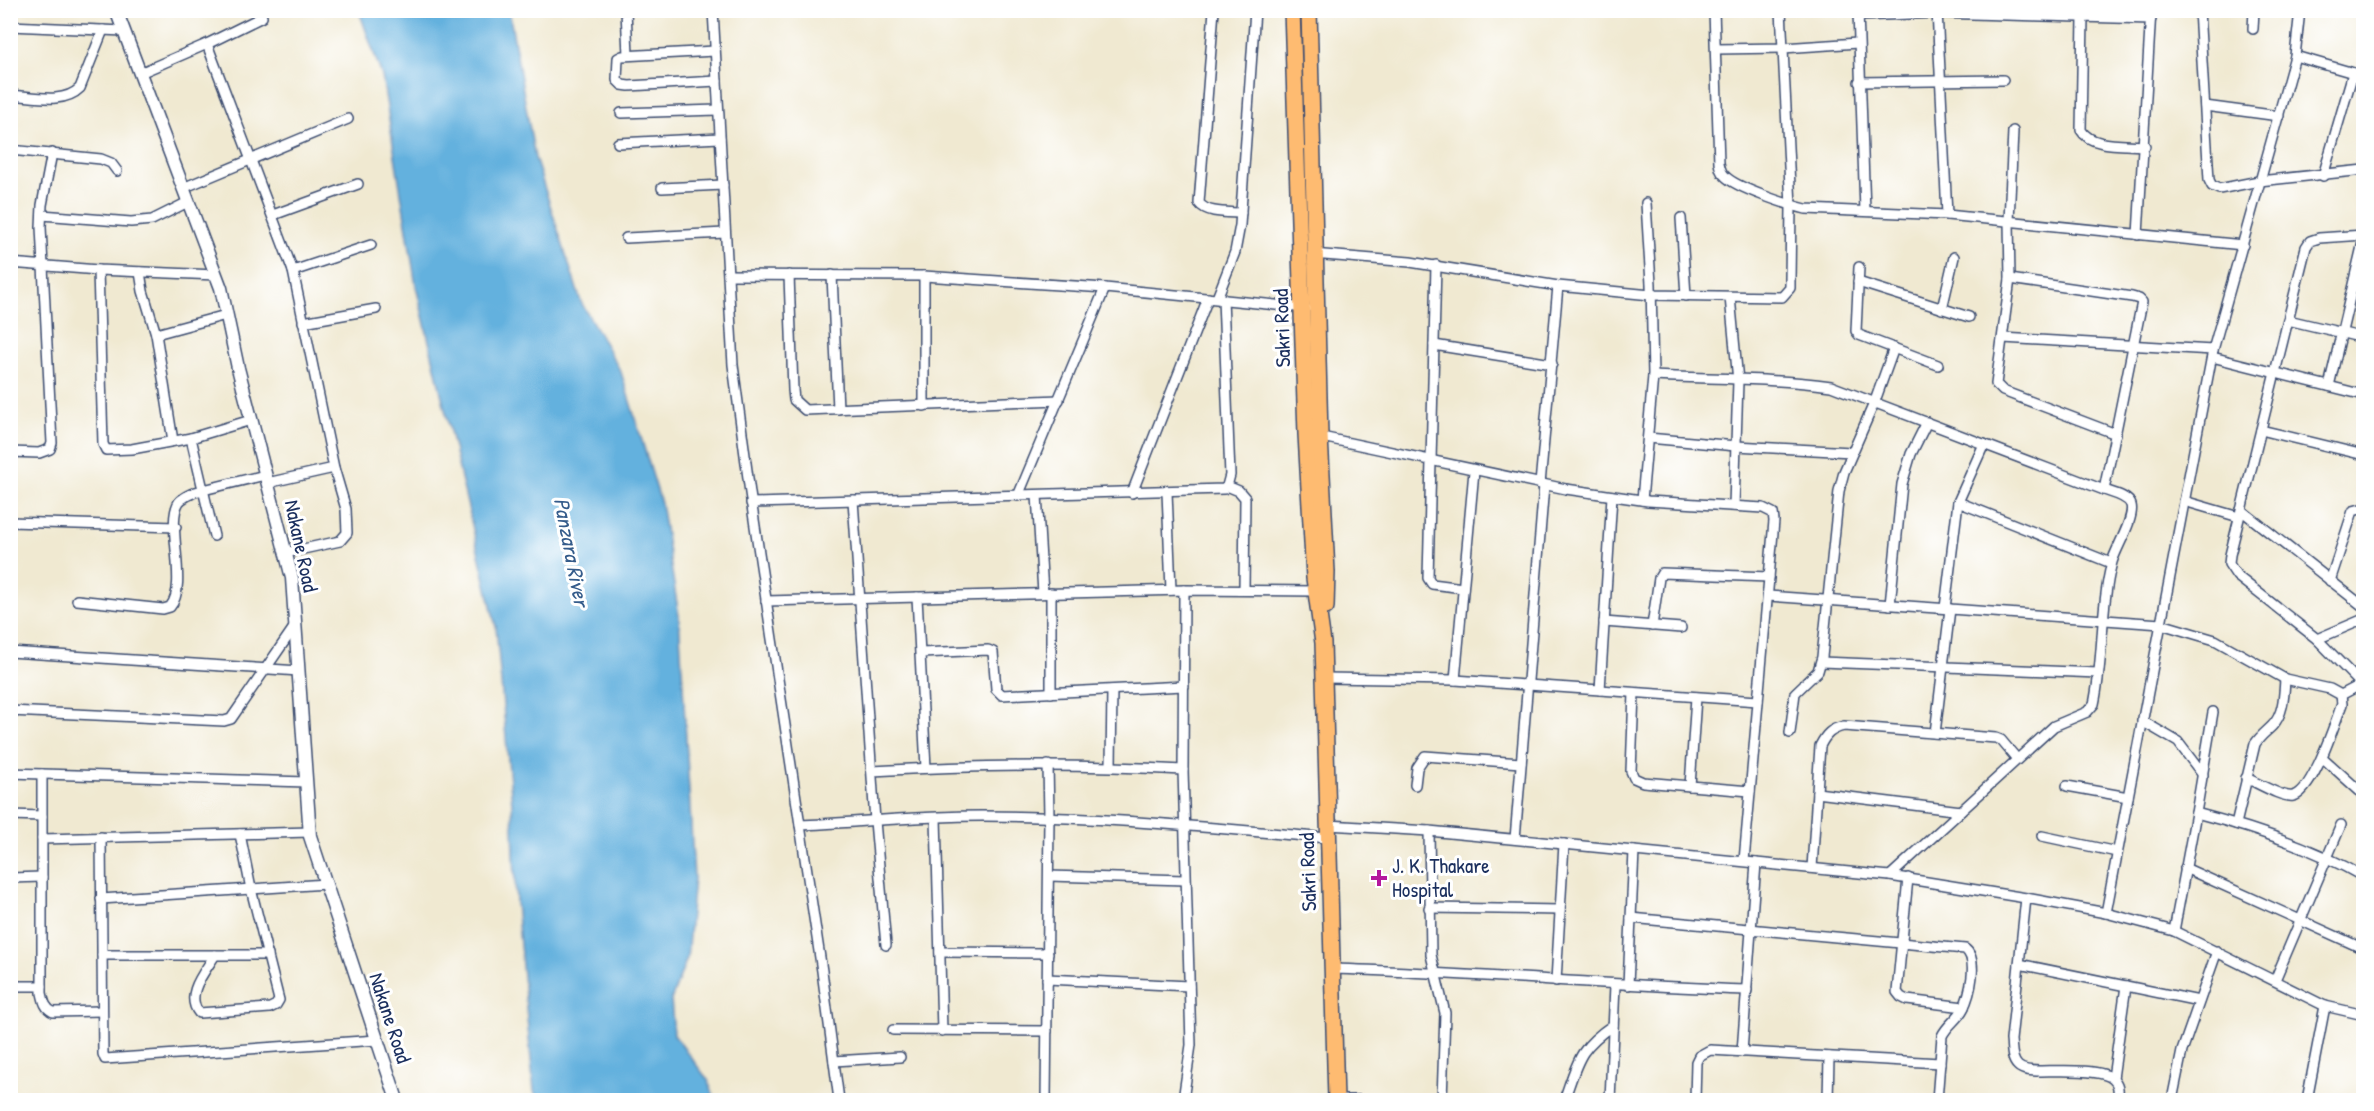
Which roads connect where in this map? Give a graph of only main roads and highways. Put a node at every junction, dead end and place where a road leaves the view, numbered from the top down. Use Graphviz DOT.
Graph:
graph roads {
  1 [pos="1292,10"];
  2 [pos="1309,10"];
  3 [pos="1308,253"];
  4 [pos="1313,435"];
  5 [pos="1323,643"];
  6 [pos="1335,1100"];
  1 -- 3 [label="main road, Sakri Road"];
  2 -- 3 [label="main road, Sakri Road"];
  3 -- 4 [label="main road, Sakri Road"];
  4 -- 5 [label="main road, Sakri Road"];
  4 -- 5 [label="main road, Sakri Road"];
  5 -- 6 [label="main road, Sakri Road"];
}
